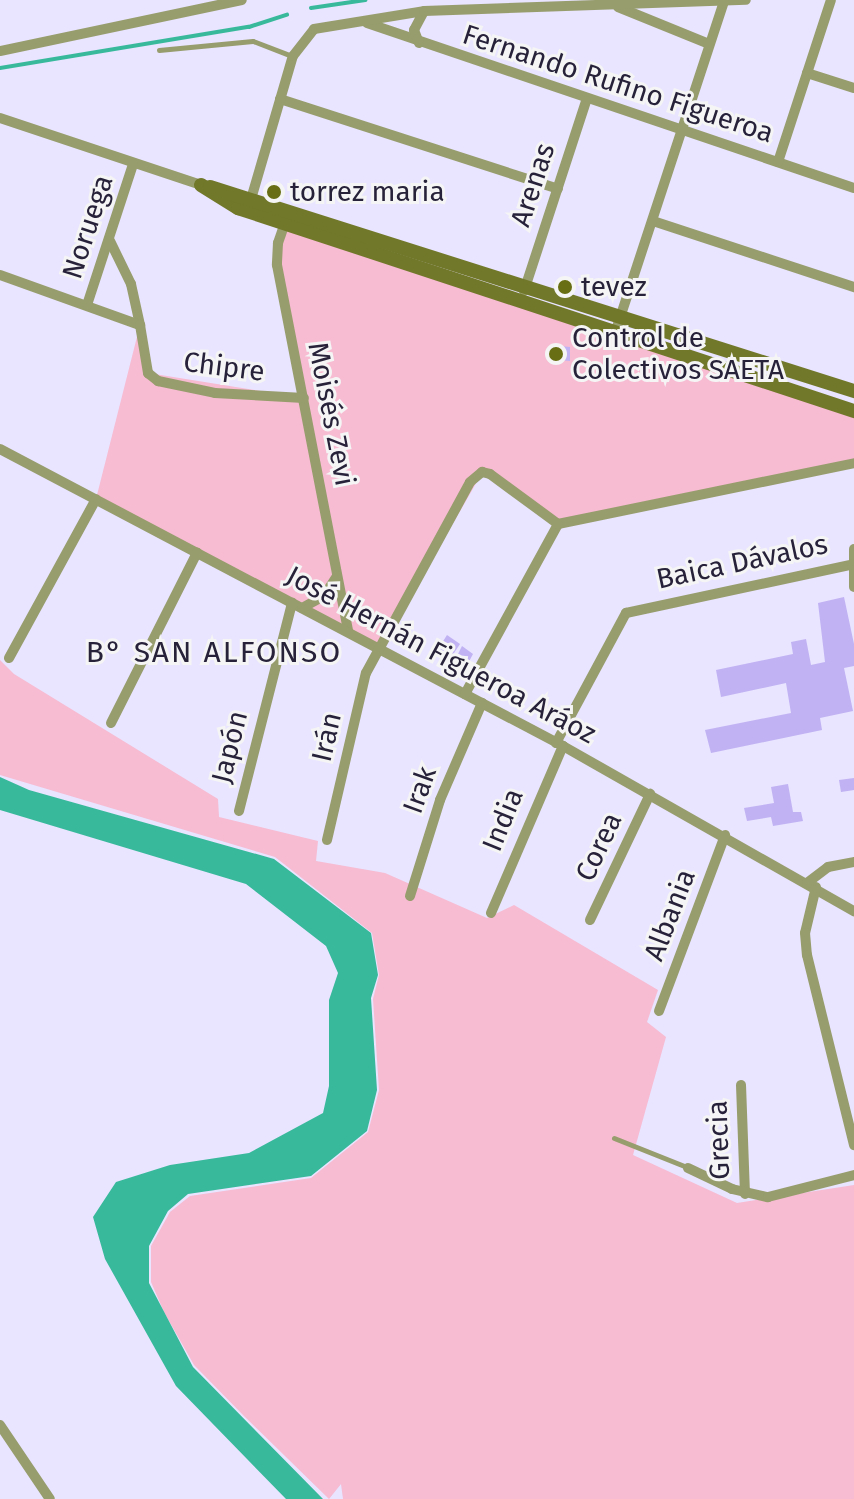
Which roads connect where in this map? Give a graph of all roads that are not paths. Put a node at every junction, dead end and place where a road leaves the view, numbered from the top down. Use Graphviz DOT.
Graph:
graph roads {
  1 [pos="242,0"];
  2 [pos="746,0"];
  3 [pos="831,0"];
  4 [pos="724,1"];
  5 [pos="615,6"];
  6 [pos="424,11"];
  7 [pos="367,23"];
  8 [pos="419,43"];
  9 [pos="709,44"];
  10 [pos="159,50"];
  11 [pos="0,51"];
  12 [pos="293,56"];
  13 [pos="807,73"];
  14 [pos="854,88"];
  15 [pos="280,99"];
  16 [pos="586,101"];
  17 [pos="0,118"];
  18 [pos="682,132"];
  19 [pos="778,162"];
  20 [pos="133,164"];
  21 [pos="201,185"];
  22 [pos="854,188"];
  23 [pos="558,189"];
  24 [pos="251,196"];
  25 [pos="292,209"];
  26 [pos="248,212"];
  27 [pos="653,221"];
  28 [pos="284,223"];
  29 [pos="110,241"];
  30 [pos="0,275"];
  31 [pos="526,284"];
  32 [pos="854,287"];
  33 [pos="520,301"];
  34 [pos="87,305"];
  35 [pos="622,315"];
  36 [pos="140,325"];
  37 [pos="615,333"];
  38 [pos="854,391"];
  39 [pos="304,398"];
  40 [pos="854,411"];
  41 [pos="0,449"];
  42 [pos="854,463"];
  43 [pos="96,499"];
  44 [pos="558,524"];
  45 [pos="854,549"];
  46 [pos="197,553"];
  47 [pos="852,564"];
  48 [pos="337,576"];
  49 [pos="854,587"];
  50 [pos="297,606"];
  51 [pos="640,608"];
  52 [pos="348,630"];
  53 [pos="381,648"];
  54 [pos="9,658"];
  55 [pos="465,694"];
  56 [pos="482,703"];
  57 [pos="111,723"];
  58 [pos="560,744"];
  59 [pos="650,794"];
  60 [pos="239,811"];
  61 [pos="725,835"];
  62 [pos="327,840"];
  63 [pos="854,862"];
  64 [pos="812,885"];
  65 [pos="410,896"];
  66 [pos="854,911"];
  67 [pos="491,913"];
  68 [pos="590,920"];
  69 [pos="659,1011"];
  70 [pos="741,1085"];
  71 [pos="614,1138"];
  72 [pos="854,1145"];
  73 [pos="688,1168"];
  74 [pos="854,1175"];
  75 [pos="745,1194"];
  76 [pos="0,1425"];
  77 [pos="50,1499"];
  1 -- 11 [label="street"];
  2 -- 4 [label="street"];
  3 -- 13 [label="street"];
  4 -- 5 [label="street"];
  4 -- 9 [label="street"];
  5 -- 6 [label="street"];
  5 -- 9 [label="street"];
  6 -- 7 [label="street"];
  6 -- 8 [label="street"];
  7 -- 8 [label="street, Fernando Rufino Figueroa"];
  7 -- 12 [label="street"];
  8 -- 16 [label="street, Fernando Rufino Figueroa"];
  9 -- 18 [label="street"];
  10 -- 12 [label="lane"];
  12 -- 15 [label="street"];
  13 -- 14 [label="street"];
  13 -- 19 [label="street"];
  15 -- 23 [label="street"];
  15 -- 24 [label="street"];
  16 -- 18 [label="street, Fernando Rufino Figueroa"];
  16 -- 23 [label="street, Arenas"];
  17 -- 20 [label="street"];
  18 -- 19 [label="street, Fernando Rufino Figueroa"];
  18 -- 27 [label="street"];
  19 -- 22 [label="street, Fernando Rufino Figueroa"];
  20 -- 21 [label="street"];
  20 -- 29 [label="street, Noruega"];
  21 -- 24 [label="street"];
  21 -- 26 [label="street"];
  23 -- 31 [label="street, Arenas"];
  24 -- 25 [label="street"];
  24 -- 26 [label="street"];
  25 -- 28 [label="street, Moisés Zevi"];
  25 -- 31 [label="street"];
  26 -- 28 [label="street"];
  27 -- 32 [label="street"];
  27 -- 35 [label="street"];
  28 -- 33 [label="street"];
  28 -- 39 [label="street, Moisés Zevi"];
  29 -- 34 [label="street, Noruega"];
  29 -- 36 [label="street"];
  30 -- 34 [label="street"];
  31 -- 33 [label="street, Arenas"];
  31 -- 35 [label="street"];
  33 -- 37 [label="street"];
  34 -- 36 [label="street"];
  35 -- 37 [label="street"];
  35 -- 38 [label="street"];
  36 -- 39 [label="street, Chipre"];
  37 -- 40 [label="street"];
  39 -- 48 [label="street, Moisés Zevi"];
  41 -- 43 [label="street, José Hernán Figueroa Aráoz"];
  42 -- 44 [label="street"];
  43 -- 46 [label="street, José Hernán Figueroa Aráoz"];
  43 -- 54 [label="street"];
  44 -- 53 [label="street, Irán"];
  44 -- 55 [label="street"];
  45 -- 47 [label="street"];
  46 -- 50 [label="street, José Hernán Figueroa Aráoz"];
  46 -- 57 [label="street"];
  47 -- 49 [label="street"];
  47 -- 51 [label="street, Baica Dávalos"];
  48 -- 50 [label="street"];
  48 -- 52 [label="street, Moisés Zevi"];
  50 -- 52 [label="street, José Hernán Figueroa Aráoz"];
  50 -- 60 [label="street, Japón"];
  51 -- 58 [label="street, India"];
  52 -- 53 [label="street, José Hernán Figueroa Aráoz"];
  53 -- 55 [label="street, José Hernán Figueroa Aráoz"];
  53 -- 62 [label="street, Irán"];
  55 -- 56 [label="street, José Hernán Figueroa Aráoz"];
  56 -- 58 [label="street, José Hernán Figueroa Aráoz"];
  56 -- 65 [label="street, Irak"];
  58 -- 59 [label="street, José Hernán Figueroa Aráoz"];
  58 -- 67 [label="street, India"];
  59 -- 61 [label="street, José Hernán Figueroa Aráoz"];
  59 -- 68 [label="street, Corea"];
  61 -- 64 [label="street, José Hernán Figueroa Aráoz"];
  61 -- 69 [label="street, Albania"];
  63 -- 64 [label="street"];
  64 -- 66 [label="street, José Hernán Figueroa Aráoz"];
  64 -- 72 [label="street"];
  70 -- 75 [label="street, Grecia"];
  71 -- 73 [label="lane"];
  73 -- 75 [label="street"];
  74 -- 75 [label="street"];
  76 -- 77 [label="street"];
}
